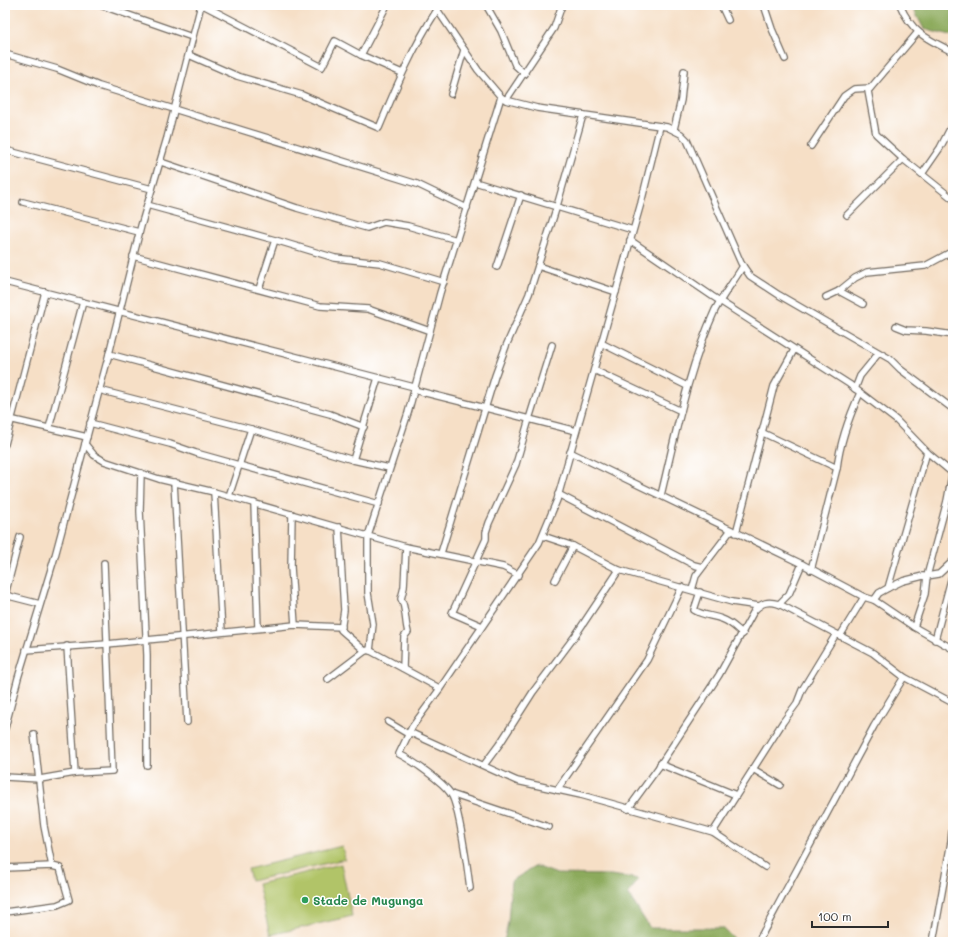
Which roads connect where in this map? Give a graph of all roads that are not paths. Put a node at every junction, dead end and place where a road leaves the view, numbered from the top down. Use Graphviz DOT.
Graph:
graph roads {
  1 [pos="100,5"];
  2 [pos="202,5"];
  3 [pos="387,5"];
  4 [pos="486,5"];
  5 [pos="562,5"];
  6 [pos="721,5"];
  7 [pos="764,5"];
  8 [pos="900,5"];
  9 [pos="435,7"];
  10 [pos="728,20"];
  11 [pos="918,32"];
  12 [pos="192,37"];
  13 [pos="464,50"];
  14 [pos="953,52"];
  15 [pos="5,54"];
  16 [pos="188,55"];
  17 [pos="360,55"];
  18 [pos="786,59"];
  19 [pos="684,70"];
  20 [pos="402,73"];
  21 [pos="525,74"];
  22 [pos="870,88"];
  23 [pos="451,94"];
  24 [pos="504,99"];
  25 [pos="174,109"];
  26 [pos="583,115"];
  27 [pos="953,123"];
  28 [pos="660,126"];
  29 [pos="674,129"];
  30 [pos="811,146"];
  31 [pos="5,150"];
  32 [pos="903,159"];
  33 [pos="161,162"];
  34 [pos="922,174"];
  35 [pos="475,182"];
  36 [pos="152,189"];
  37 [pos="520,195"];
  38 [pos="953,199"];
  39 [pos="23,202"];
  40 [pos="147,205"];
  41 [pos="558,206"];
  42 [pos="467,208"];
  43 [pos="847,215"];
  44 [pos="633,230"];
  45 [pos="139,232"];
  46 [pos="274,240"];
  47 [pos="457,240"];
  48 [pos="630,240"];
  49 [pos="953,251"];
  50 [pos="133,256"];
  51 [pos="538,266"];
  52 [pos="743,266"];
  53 [pos="497,267"];
  54 [pos="5,282"];
  55 [pos="444,282"];
  56 [pos="259,289"];
  57 [pos="839,291"];
  58 [pos="45,292"];
  59 [pos="616,292"];
  60 [pos="826,297"];
  61 [pos="720,301"];
  62 [pos="83,302"];
  63 [pos="863,304"];
  64 [pos="120,311"];
  65 [pos="896,326"];
  66 [pos="430,331"];
  67 [pos="953,335"];
  68 [pos="601,343"];
  69 [pos="552,344"];
  70 [pos="794,350"];
  71 [pos="109,354"];
  72 [pos="878,354"];
  73 [pos="594,370"];
  74 [pos="378,378"];
  75 [pos="687,386"];
  76 [pos="414,388"];
  77 [pos="855,388"];
  78 [pos="99,390"];
  79 [pos="860,393"];
  80 [pos="485,407"];
  81 [pos="953,409"];
  82 [pos="681,411"];
  83 [pos="5,418"];
  84 [pos="13,419"];
  85 [pos="530,419"];
  86 [pos="90,423"];
  87 [pos="364,427"];
  88 [pos="49,428"];
  89 [pos="251,429"];
  90 [pos="576,431"];
  91 [pos="761,432"];
  92 [pos="87,436"];
  93 [pos="5,444"];
  94 [pos="85,444"];
  95 [pos="570,452"];
  96 [pos="927,452"];
  97 [pos="353,460"];
  98 [pos="239,464"];
  99 [pos="389,468"];
  100 [pos="837,468"];
  101 [pos="952,470"];
  102 [pos="141,473"];
  103 [pos="174,482"];
  104 [pos="214,492"];
  105 [pos="558,494"];
  106 [pos="661,495"];
  107 [pos="229,496"];
  108 [pos="254,503"];
  109 [pos="379,504"];
  110 [pos="292,514"];
  111 [pos="339,527"];
  112 [pos="733,531"];
  113 [pos="368,536"];
  114 [pos="543,536"];
  115 [pos="20,537"];
  116 [pos="573,546"];
  117 [pos="406,547"];
  118 [pos="441,553"];
  119 [pos="953,561"];
  120 [pos="476,562"];
  121 [pos="104,563"];
  122 [pos="802,564"];
  123 [pos="702,567"];
  124 [pos="619,570"];
  125 [pos="811,570"];
  126 [pos="953,572"];
  127 [pos="519,574"];
  128 [pos="927,576"];
  129 [pos="555,580"];
  130 [pos="682,587"];
  131 [pos="888,588"];
  132 [pos="692,590"];
  133 [pos="700,592"];
  134 [pos="5,595"];
  135 [pos="864,597"];
  136 [pos="874,600"];
  137 [pos="40,604"];
  138 [pos="779,604"];
  139 [pos="759,606"];
  140 [pos="296,625"];
  141 [pos="482,626"];
  142 [pos="342,627"];
  143 [pos="914,627"];
  144 [pos="258,628"];
  145 [pos="222,632"];
  146 [pos="743,634"];
  147 [pos="838,635"];
  148 [pos="182,637"];
  149 [pos="146,640"];
  150 [pos="935,640"];
  151 [pos="107,644"];
  152 [pos="67,646"];
  153 [pos="953,649"];
  154 [pos="26,650"];
  155 [pos="368,651"];
  156 [pos="403,668"];
  157 [pos="904,677"];
  158 [pos="328,679"];
  159 [pos="440,688"];
  160 [pos="953,703"];
  161 [pos="187,722"];
  162 [pos="388,722"];
  163 [pos="5,728"];
  164 [pos="409,733"];
  165 [pos="34,734"];
  166 [pos="660,764"];
  167 [pos="147,765"];
  168 [pos="484,765"];
  169 [pos="753,769"];
  170 [pos="75,773"];
  171 [pos="5,777"];
  172 [pos="40,779"];
  173 [pos="780,785"];
  174 [pos="557,790"];
  175 [pos="451,794"];
  176 [pos="736,795"];
  177 [pos="628,809"];
  178 [pos="953,820"];
  179 [pos="549,827"];
  180 [pos="713,832"];
  181 [pos="52,866"];
  182 [pos="765,867"];
  183 [pos="5,868"];
  184 [pos="470,888"];
  185 [pos="5,912"];
  186 [pos="758,942"];
  187 [pos="933,942"];
  1 -- 12 [label="street"];
  2 -- 12 [label="street"];
  2 -- 17 [label="street"];
  3 -- 17 [label="street"];
  4 -- 21 [label="street"];
  5 -- 21 [label="street"];
  6 -- 10 [label="street"];
  7 -- 18 [label="street"];
  8 -- 11 [label="street"];
  9 -- 13 [label="street"];
  9 -- 20 [label="street"];
  11 -- 14 [label="street"];
  11 -- 22 [label="street"];
  12 -- 16 [label="street"];
  13 -- 23 [label="street"];
  13 -- 24 [label="street"];
  15 -- 25 [label="street"];
  16 -- 20 [label="street"];
  16 -- 25 [label="street"];
  17 -- 20 [label="street"];
  19 -- 29 [label="street"];
  21 -- 24 [label="street"];
  22 -- 30 [label="street"];
  22 -- 32 [label="street"];
  24 -- 26 [label="street"];
  24 -- 35 [label="street"];
  25 -- 33 [label="street"];
  25 -- 42 [label="street"];
  26 -- 28 [label="street"];
  26 -- 41 [label="street"];
  27 -- 34 [label="street"];
  28 -- 29 [label="street"];
  28 -- 44 [label="street"];
  29 -- 52 [label="street"];
  31 -- 36 [label="street"];
  32 -- 34 [label="street"];
  32 -- 43 [label="street"];
  33 -- 36 [label="street"];
  33 -- 47 [label="street"];
  34 -- 38 [label="street"];
  35 -- 37 [label="street"];
  35 -- 42 [label="street"];
  36 -- 40 [label="street"];
  37 -- 41 [label="street"];
  37 -- 53 [label="street"];
  39 -- 45 [label="street"];
  40 -- 45 [label="street"];
  40 -- 46 [label="street"];
  41 -- 44 [label="street"];
  41 -- 51 [label="street"];
  42 -- 47 [label="street"];
  44 -- 48 [label="street"];
  45 -- 50 [label="street"];
  46 -- 55 [label="street"];
  46 -- 56 [label="street"];
  47 -- 55 [label="street"];
  48 -- 59 [label="street"];
  48 -- 61 [label="street"];
  49 -- 57 [label="street"];
  50 -- 56 [label="street"];
  50 -- 64 [label="street"];
  51 -- 59 [label="street"];
  51 -- 80 [label="street"];
  52 -- 61 [label="street"];
  52 -- 72 [label="street"];
  54 -- 58 [label="street"];
  55 -- 66 [label="street"];
  56 -- 66 [label="street"];
  57 -- 60 [label="street"];
  57 -- 63 [label="street"];
  58 -- 62 [label="street"];
  58 -- 84 [label="street"];
  59 -- 68 [label="street"];
  61 -- 70 [label="street"];
  61 -- 75 [label="street"];
  62 -- 64 [label="street"];
  62 -- 88 [label="street"];
  64 -- 71 [label="street"];
  64 -- 74 [label="street"];
  65 -- 67 [label="street"];
  66 -- 76 [label="street"];
  68 -- 73 [label="street"];
  68 -- 75 [label="street"];
  69 -- 85 [label="street"];
  70 -- 77 [label="street"];
  70 -- 91 [label="street"];
  71 -- 78 [label="street"];
  71 -- 87 [label="street"];
  72 -- 77 [label="street"];
  72 -- 81 [label="street"];
  73 -- 82 [label="street"];
  73 -- 90 [label="street"];
  74 -- 76 [label="street"];
  74 -- 87 [label="street"];
  75 -- 82 [label="street"];
  76 -- 80 [label="street"];
  76 -- 99 [label="street"];
  77 -- 79 [label="street"];
  78 -- 86 [label="street"];
  78 -- 89 [label="street"];
  79 -- 96 [label="street"];
  79 -- 100 [label="street"];
  80 -- 85 [label="street"];
  80 -- 118 [label="street"];
  82 -- 106 [label="street"];
  83 -- 84 [label="street"];
  84 -- 88 [label="street"];
  84 -- 93 [label="street"];
  85 -- 90 [label="street"];
  85 -- 120 [label="street"];
  86 -- 92 [label="street"];
  86 -- 98 [label="street"];
  87 -- 97 [label="street"];
  88 -- 92 [label="street"];
  89 -- 97 [label="street"];
  89 -- 98 [label="street"];
  90 -- 95 [label="street"];
  91 -- 100 [label="street"];
  91 -- 112 [label="street"];
  92 -- 94 [label="street"];
  94 -- 102 [label="street"];
  94 -- 137 [label="street"];
  95 -- 105 [label="street"];
  95 -- 106 [label="street"];
  96 -- 101 [label="street"];
  96 -- 131 [label="street"];
  97 -- 99 [label="street"];
  98 -- 107 [label="street"];
  98 -- 109 [label="street"];
  99 -- 109 [label="street"];
  100 -- 125 [label="street"];
  101 -- 128 [label="street"];
  102 -- 103 [label="street"];
  102 -- 149 [label="street"];
  103 -- 104 [label="street"];
  103 -- 148 [label="street"];
  104 -- 107 [label="street"];
  104 -- 145 [label="street"];
  105 -- 114 [label="street"];
  105 -- 123 [label="street"];
  106 -- 112 [label="street"];
  107 -- 108 [label="street"];
  108 -- 110 [label="street"];
  108 -- 144 [label="street"];
  109 -- 113 [label="street"];
  110 -- 111 [label="street"];
  110 -- 140 [label="street"];
  111 -- 113 [label="street"];
  111 -- 142 [label="street"];
  112 -- 122 [label="street"];
  112 -- 123 [label="street"];
  113 -- 117 [label="street"];
  113 -- 155 [label="street"];
  114 -- 116 [label="street"];
  114 -- 127 [label="street"];
  115 -- 134 [label="street"];
  116 -- 124 [label="street"];
  116 -- 129 [label="street"];
  117 -- 118 [label="street"];
  117 -- 156 [label="street"];
  118 -- 120 [label="street"];
  119 -- 128 [label="street"];
  120 -- 127 [label="street"];
  120 -- 141 [label="street"];
  121 -- 151 [label="street"];
  122 -- 125 [label="street"];
  122 -- 138 [label="street"];
  123 -- 132 [label="street"];
  124 -- 130 [label="street"];
  124 -- 168 [label="street"];
  125 -- 135 [label="street"];
  126 -- 150 [label="street"];
  127 -- 141 [label="street"];
  128 -- 131 [label="street"];
  128 -- 143 [label="street"];
  130 -- 132 [label="street"];
  130 -- 174 [label="street"];
  131 -- 136 [label="street"];
  132 -- 133 [label="street"];
  133 -- 139 [label="street"];
  133 -- 146 [label="street"];
  134 -- 137 [label="street"];
  135 -- 136 [label="street"];
  135 -- 147 [label="street"];
  136 -- 143 [label="street"];
  137 -- 154 [label="street"];
  138 -- 139 [label="street"];
  138 -- 147 [label="street"];
  139 -- 146 [label="street"];
  140 -- 142 [label="street"];
  140 -- 144 [label="street"];
  141 -- 159 [label="street"];
  142 -- 155 [label="street"];
  143 -- 150 [label="street"];
  144 -- 145 [label="street"];
  145 -- 148 [label="street"];
  146 -- 166 [label="street"];
  147 -- 157 [label="street"];
  147 -- 169 [label="street"];
  148 -- 149 [label="street"];
  148 -- 161 [label="street"];
  149 -- 151 [label="street"];
  149 -- 167 [label="street"];
  150 -- 153 [label="street"];
  151 -- 152 [label="street"];
  151 -- 170 [label="street"];
  152 -- 154 [label="street"];
  152 -- 170 [label="street"];
  154 -- 163 [label="street"];
  155 -- 156 [label="street"];
  155 -- 158 [label="street"];
  156 -- 159 [label="street"];
  157 -- 160 [label="street"];
  157 -- 186 [label="street"];
  159 -- 164 [label="street"];
  162 -- 164 [label="street"];
  164 -- 168 [label="street"];
  164 -- 175 [label="street"];
  165 -- 172 [label="street"];
  166 -- 176 [label="street"];
  166 -- 177 [label="street"];
  168 -- 174 [label="street"];
  169 -- 173 [label="street"];
  169 -- 176 [label="street"];
  170 -- 172 [label="street"];
  171 -- 172 [label="street"];
  172 -- 181 [label="street"];
  174 -- 177 [label="street"];
  175 -- 179 [label="street"];
  175 -- 184 [label="street"];
  176 -- 180 [label="street"];
  177 -- 180 [label="street"];
  178 -- 187 [label="street"];
  180 -- 182 [label="street"];
  181 -- 183 [label="street"];
  181 -- 185 [label="street"];
}
